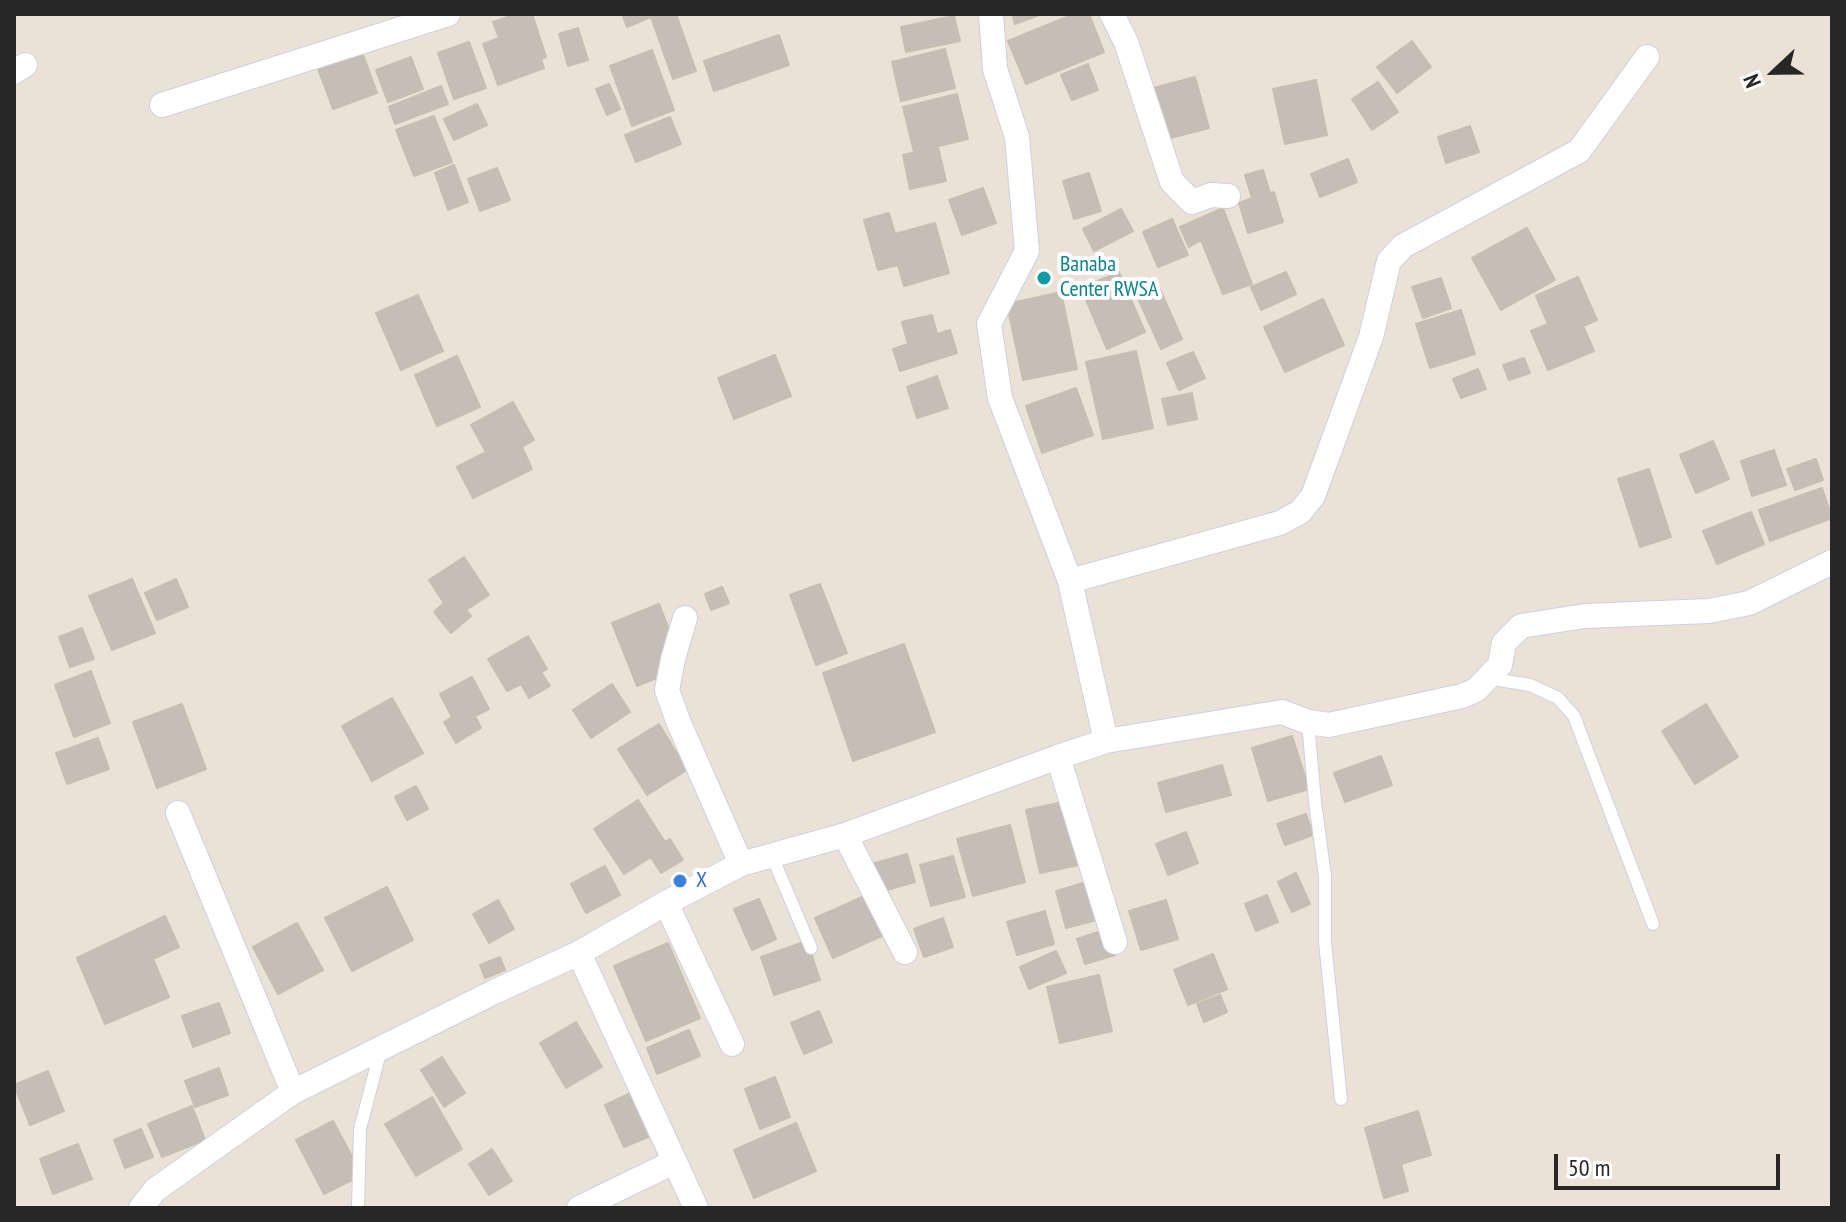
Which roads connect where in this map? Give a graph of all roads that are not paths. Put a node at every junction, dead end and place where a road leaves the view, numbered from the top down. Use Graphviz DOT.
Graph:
graph roads {
  1 [pos="448,14"];
  2 [pos="991,14"];
  3 [pos="1112,14"];
  4 [pos="1647,57"];
  5 [pos="162,105"];
  6 [pos="1228,196"];
  7 [pos="1832,562"];
  8 [pos="1070,581"];
  9 [pos="685,618"];
  10 [pos="1487,678"];
  11 [pos="1308,722"];
  12 [pos="1106,741"];
  13 [pos="1058,757"];
  14 [pos="178,813"];
  15 [pos="845,835"];
  16 [pos="772,856"];
  17 [pos="741,864"];
  18 [pos="666,903"];
  19 [pos="1653,924"];
  20 [pos="1115,942"];
  21 [pos="811,948"];
  22 [pos="905,952"];
  23 [pos="579,953"];
  24 [pos="732,1044"];
  25 [pos="381,1049"];
  26 [pos="293,1092"];
  27 [pos="1341,1099"];
  28 [pos="674,1162"];
  29 [pos="141,1208"];
  30 [pos="358,1208"];
  31 [pos="579,1208"];
  32 [pos="696,1208"];
  1 -- 5 [label="street"];
  2 -- 8 [label="street"];
  3 -- 6 [label="street"];
  4 -- 8 [label="street"];
  7 -- 10 [label="street"];
  8 -- 12 [label="street"];
  9 -- 17 [label="street"];
  10 -- 11 [label="street"];
  10 -- 19 [label="lane"];
  11 -- 12 [label="street"];
  11 -- 27 [label="lane"];
  12 -- 13 [label="street"];
  13 -- 15 [label="street"];
  13 -- 20 [label="street"];
  14 -- 26 [label="street"];
  15 -- 16 [label="street"];
  15 -- 22 [label="street"];
  16 -- 17 [label="street"];
  16 -- 21 [label="lane"];
  17 -- 18 [label="street"];
  18 -- 23 [label="street"];
  18 -- 24 [label="street"];
  23 -- 25 [label="street"];
  23 -- 28 [label="street"];
  25 -- 26 [label="street"];
  25 -- 30 [label="lane"];
  26 -- 29 [label="street"];
  28 -- 31 [label="street"];
  28 -- 32 [label="street"];
}
